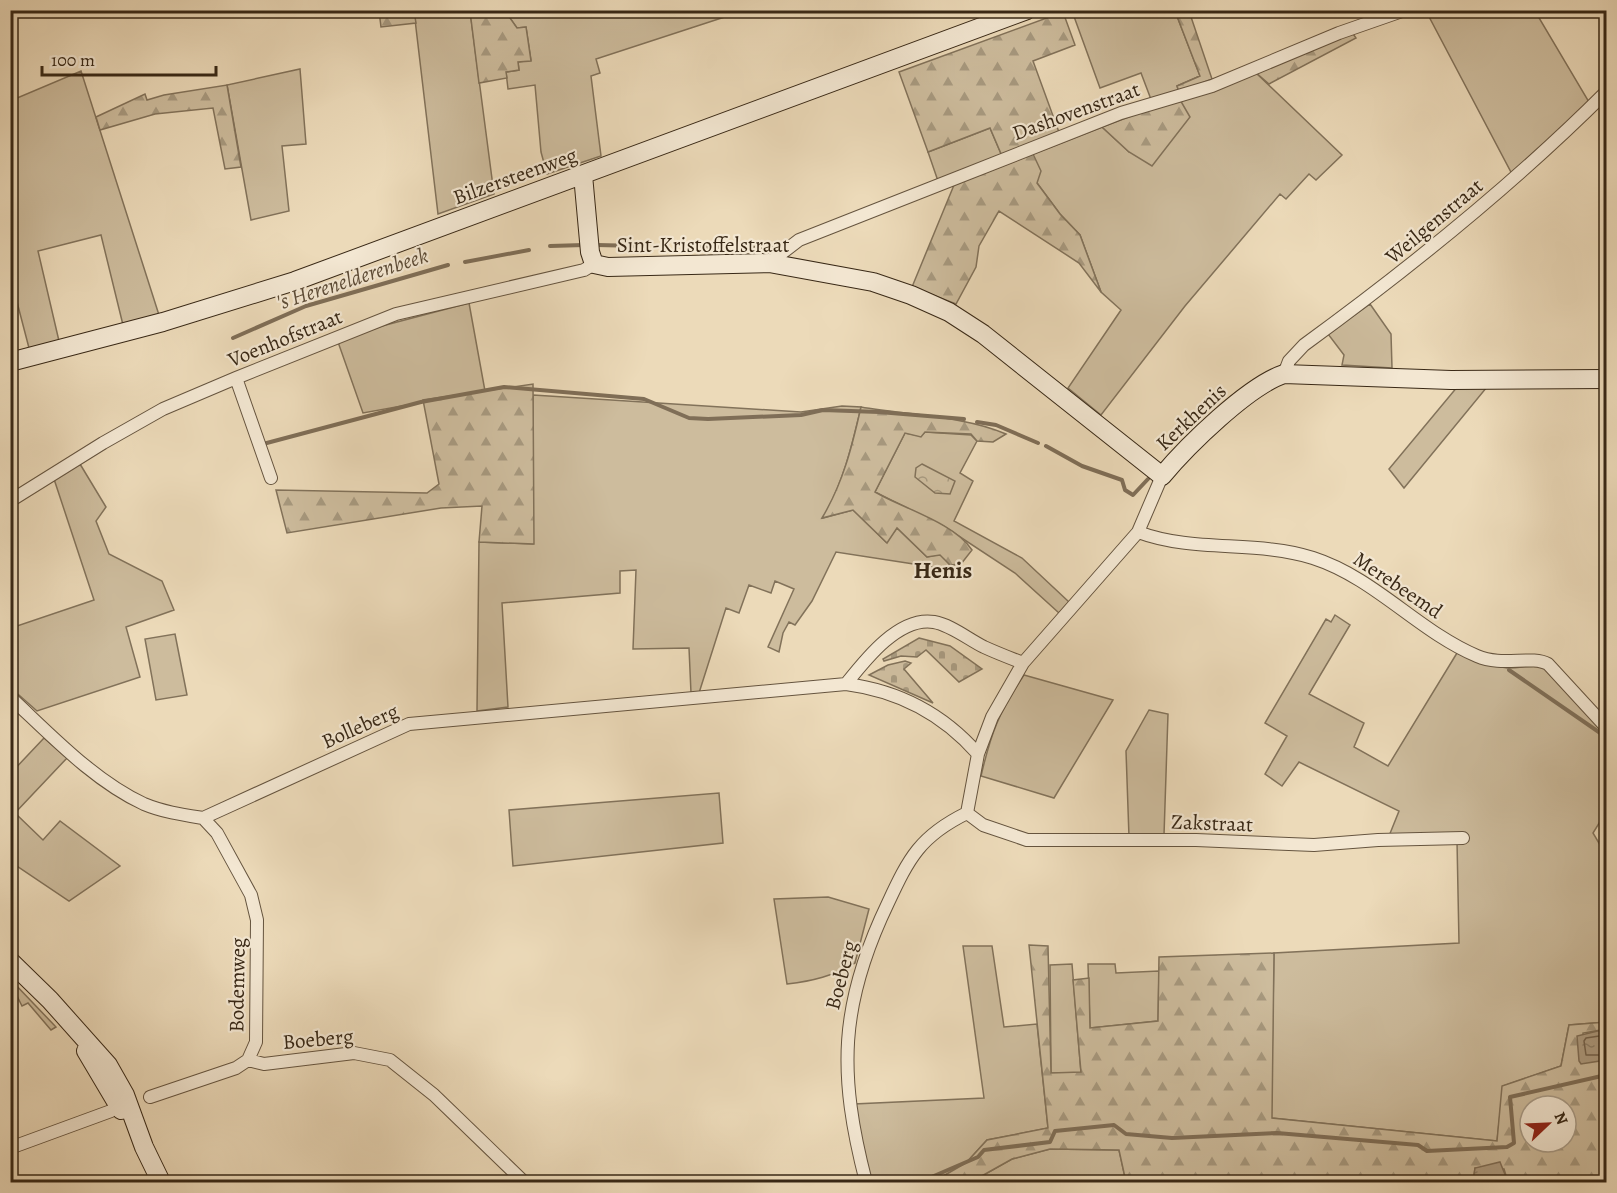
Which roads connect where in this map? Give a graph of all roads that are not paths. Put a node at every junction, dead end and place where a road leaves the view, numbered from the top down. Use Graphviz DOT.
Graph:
graph roads {
  1 [pos="1027,10"];
  2 [pos="1405,10"];
  3 [pos="1606,92"];
  4 [pos="583,175"];
  5 [pos="769,263"];
  6 [pos="594,264"];
  7 [pos="10,362"];
  8 [pos="1284,374"];
  9 [pos="236,378"];
  10 [pos="1606,379"];
  11 [pos="1162,476"];
  12 [pos="271,478"];
  13 [pos="10,501"];
  14 [pos="1138,532"];
  15 [pos="1023,663"];
  16 [pos="846,684"];
  17 [pos="10,697"];
  18 [pos="1606,728"];
  19 [pos="978,754"];
  20 [pos="967,813"];
  21 [pos="203,818"];
  22 [pos="1463,837"];
  23 [pos="10,961"];
  24 [pos="71,1025"];
  25 [pos="248,1060"];
  26 [pos="150,1097"];
  27 [pos="111,1111"];
  28 [pos="144,1147"];
  29 [pos="10,1148"];
  30 [pos="161,1182"];
  31 [pos="524,1182"];
  32 [pos="866,1182"];
  1 -- 4 [label="main road, Bilzersteenweg"];
  2 -- 5 [label="street, Dashovenstraat"];
  3 -- 8 [label="street, Weilgenstraat"];
  4 -- 6 [label="main road, Sint-Kristoffelstraat"];
  4 -- 7 [label="main road, Bilzersteenweg"];
  5 -- 6 [label="main road, Sint-Kristoffelstraat"];
  5 -- 11 [label="main road, Sint-Kristoffelstraat"];
  6 -- 9 [label="street, Voenhofstraat"];
  8 -- 10 [label="main road, Kerkhenis"];
  8 -- 11 [label="main road, Kerkhenis"];
  9 -- 12 [label="street"];
  9 -- 13 [label="street, Voenhofstraat"];
  11 -- 14 [label="street, Kerkhenis"];
  14 -- 15 [label="street, Kerkhenis"];
  14 -- 18 [label="street, Merebeemd"];
  15 -- 16 [label="street"];
  15 -- 19 [label="street, Kerkhenis"];
  16 -- 19 [label="street, Bolleberg"];
  16 -- 21 [label="street, Bolleberg"];
  17 -- 21 [label="street"];
  19 -- 20 [label="street, Kerkhenis"];
  20 -- 22 [label="street, Zakstraat"];
  20 -- 32 [label="street, Boeberg"];
  21 -- 25 [label="street, Bodemweg"];
  23 -- 24 [label="main road"];
  24 -- 28 [label="main road"];
  24 -- 28 [label="main road"];
  25 -- 26 [label="street, Bodemweg"];
  25 -- 31 [label="street, Boeberg"];
  27 -- 29 [label="street"];
  28 -- 30 [label="main road"];
}
